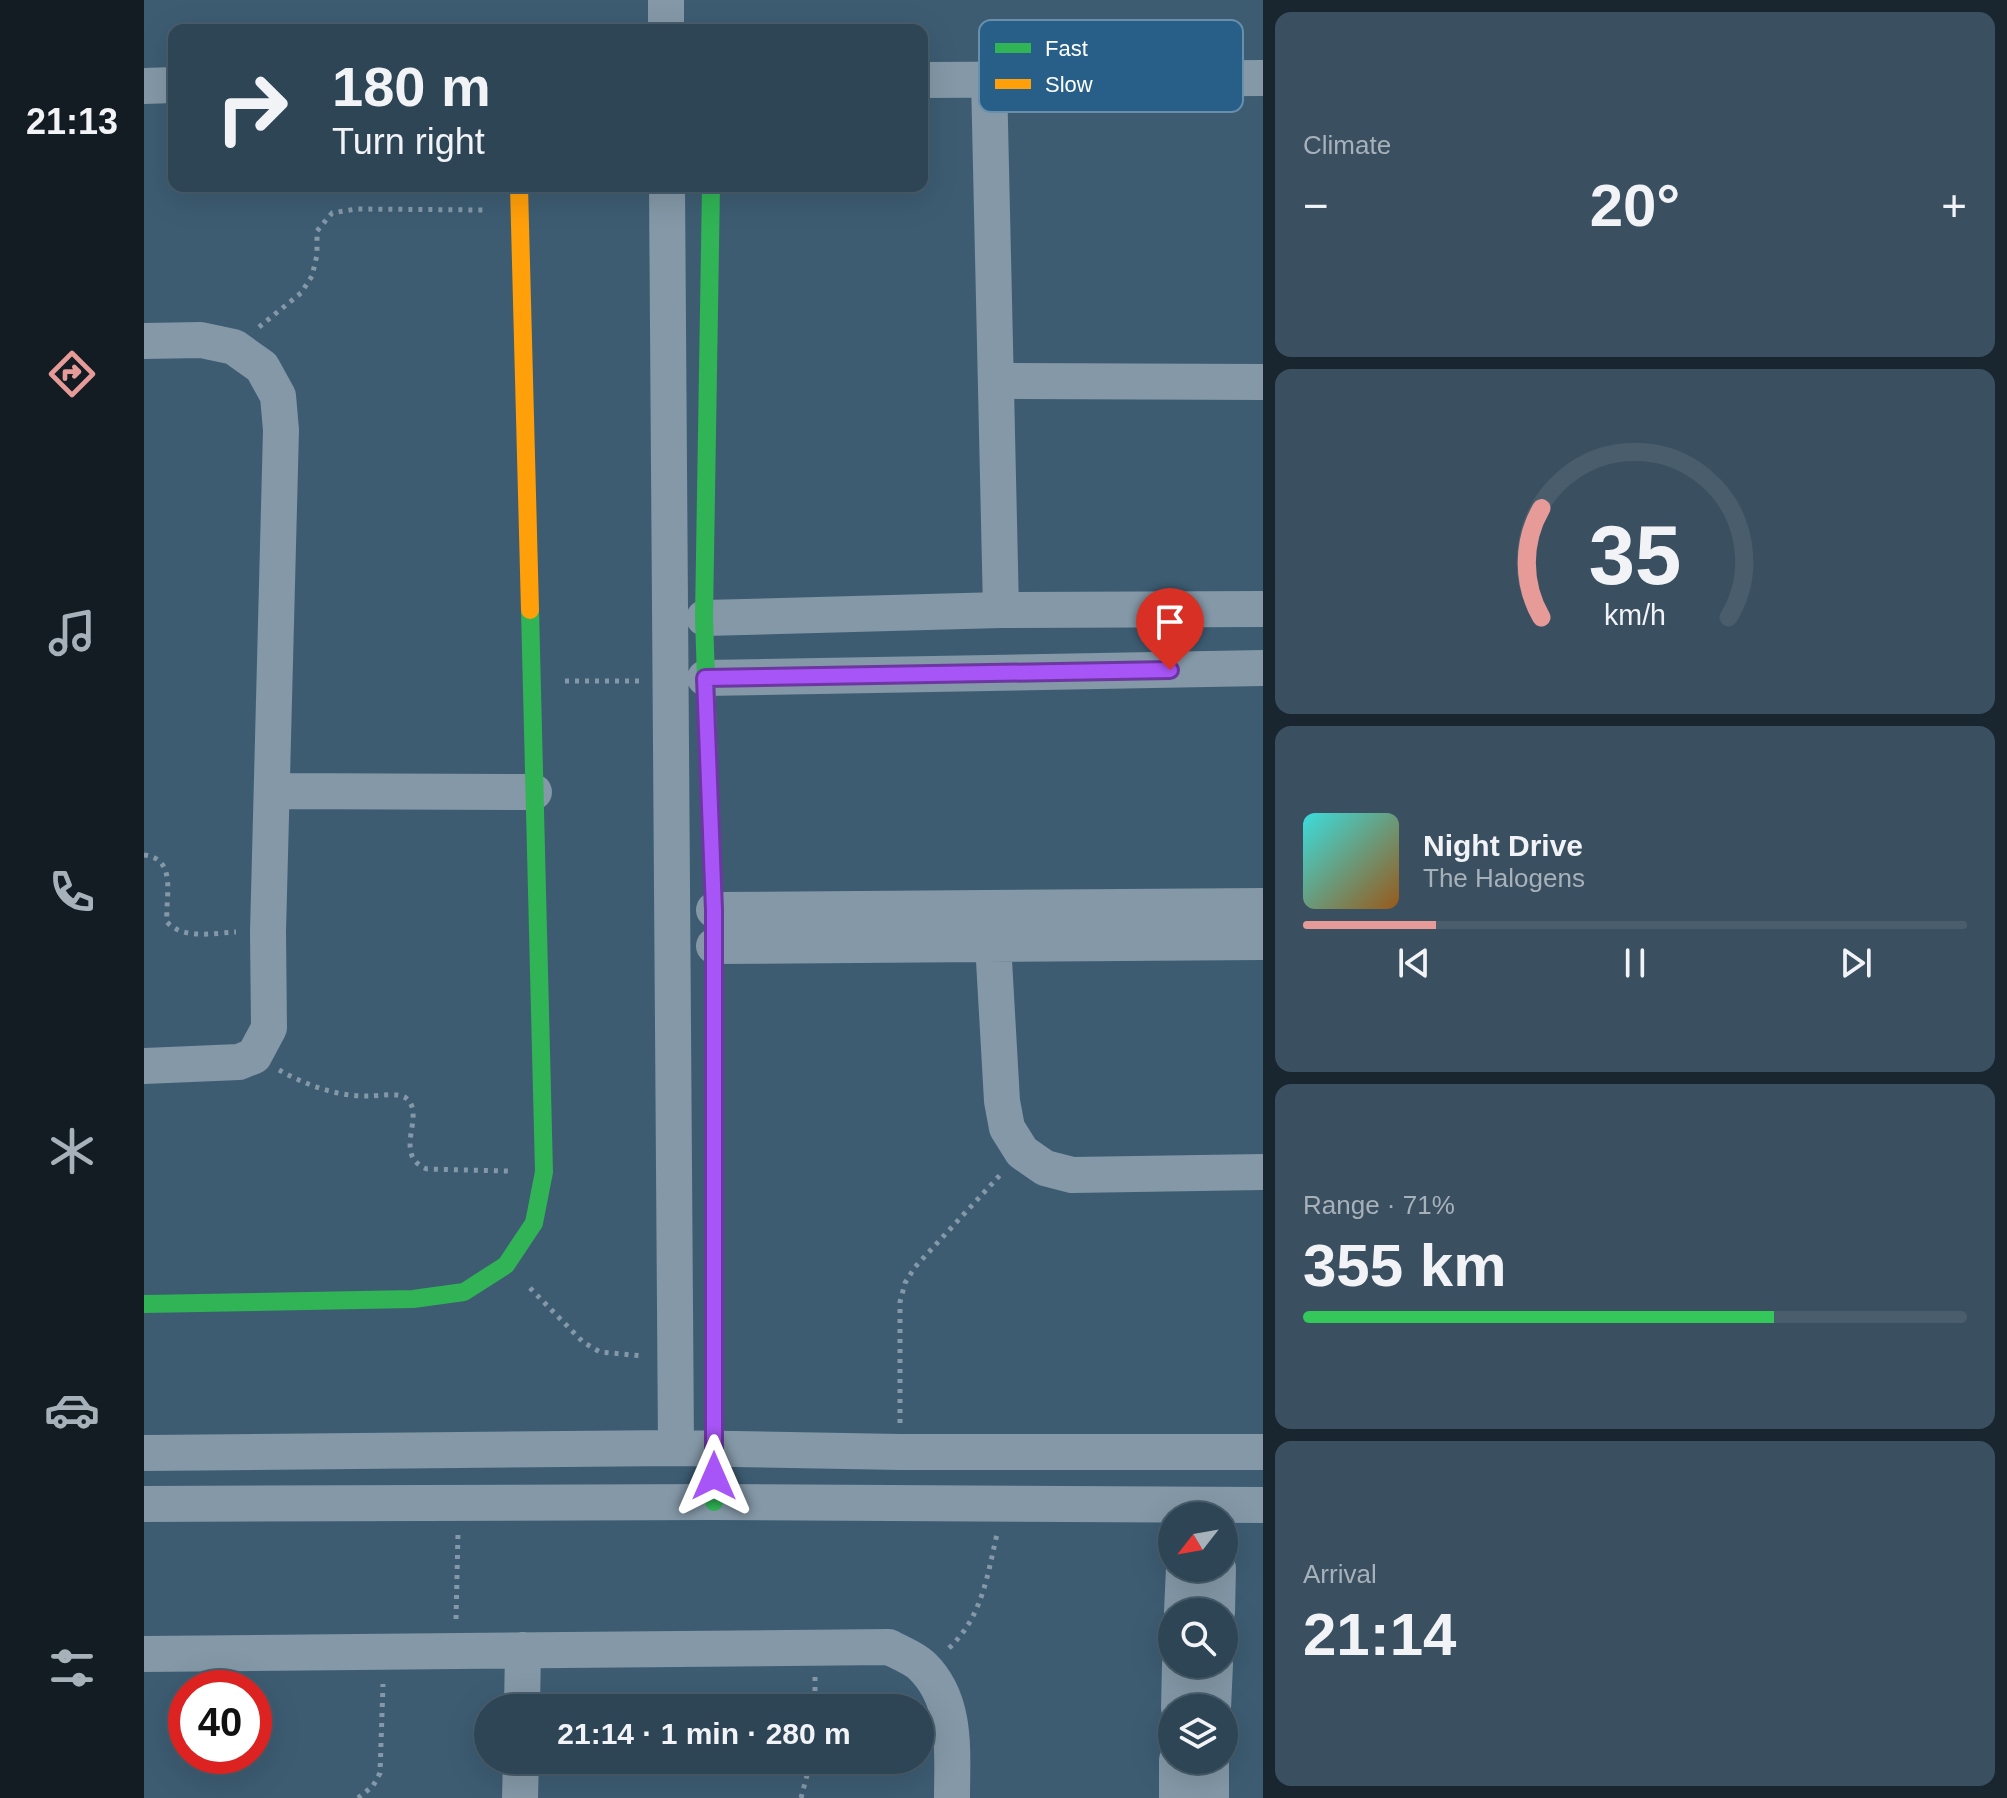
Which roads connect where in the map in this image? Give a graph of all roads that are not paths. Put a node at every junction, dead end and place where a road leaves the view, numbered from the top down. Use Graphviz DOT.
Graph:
graph roads {
  1 [pos="666,0"];
  2 [pos="666,24"];
  3 [pos="1243,78"];
  4 [pos="1263,78"];
  5 [pos="979,79"];
  6 [pos="928,80"];
  7 [pos="168,85"];
  8 [pos="144,86"];
  9 [pos="990,112"];
  10 [pos="519,192"];
  11 [pos="667,192"];
  12 [pos="711,192"];
  13 [pos="144,341"];
  14 [pos="997,381"];
  15 [pos="1263,382"];
  16 [pos="1263,609"];
  17 [pos="1001,610"];
  18 [pos="704,618"];
  19 [pos="1263,668"];
  20 [pos="705,678"];
  21 [pos="272,791"];
  22 [pos="534,792"];
  23 [pos="1263,906"];
  24 [pos="714,910"];
  25 [pos="1263,942"];
  26 [pos="993,943"];
  27 [pos="714,946"];
  28 [pos="144,1066"];
  29 [pos="1263,1172"];
  30 [pos="144,1304"];
  31 [pos="676,1448"];
  32 [pos="714,1449"];
  33 [pos="1205,1452"];
  34 [pos="1263,1452"];
  35 [pos="144,1453"];
  36 [pos="394,1453"];
  37 [pos="714,1502"];
  38 [pos="1203,1502"];
  39 [pos="144,1504"];
  40 [pos="394,1504"];
  41 [pos="1263,1505"];
  42 [pos="1238,1507"];
  43 [pos="1158,1509"];
  44 [pos="523,1650"];
  45 [pos="144,1654"];
  46 [pos="522,1694"];
  47 [pos="521,1774"];
  48 [pos="1177,1774"];
  49 [pos="1211,1774"];
  50 [pos="520,1798"];
  51 [pos="952,1798"];
  52 [pos="1177,1798"];
  53 [pos="1211,1798"];
  1 -- 2 [label="street"];
  3 -- 4 [label="street"];
  5 -- 6 [label="street"];
  7 -- 8 [label="street"];
  9 -- 14 [label="street"];
  10 -- 22 [label="street"];
  11 -- 31 [label="street"];
  12 -- 18 [label="street"];
  13 -- 21 [label="street"];
  14 -- 15 [label="street"];
  14 -- 17 [label="street"];
  16 -- 17 [label="street"];
  17 -- 18 [label="street"];
  18 -- 20 [label="street"];
  19 -- 20 [label="street"];
  20 -- 24 [label="street"];
  21 -- 22 [label="street"];
  21 -- 28 [label="street"];
  22 -- 30 [label="street"];
  23 -- 24 [label="street"];
  24 -- 27 [label="street"];
  25 -- 26 [label="street"];
  26 -- 27 [label="street"];
  26 -- 29 [label="street"];
  27 -- 32 [label="street"];
  31 -- 32 [label="street"];
  31 -- 36 [label="street"];
  32 -- 33 [label="street"];
  32 -- 37 [label="street"];
  33 -- 34 [label="street"];
  33 -- 38 [label="street"];
  35 -- 36 [label="street"];
  36 -- 40 [label="street"];
  37 -- 40 [label="street"];
  37 -- 43 [label="street"];
  39 -- 40 [label="street"];
  41 -- 42 [label="street"];
  44 -- 45 [label="street"];
  44 -- 46 [label="street"];
  44 -- 51 [label="street"];
  47 -- 50 [label="street"];
  48 -- 52 [label="street"];
  49 -- 53 [label="street"];
}
